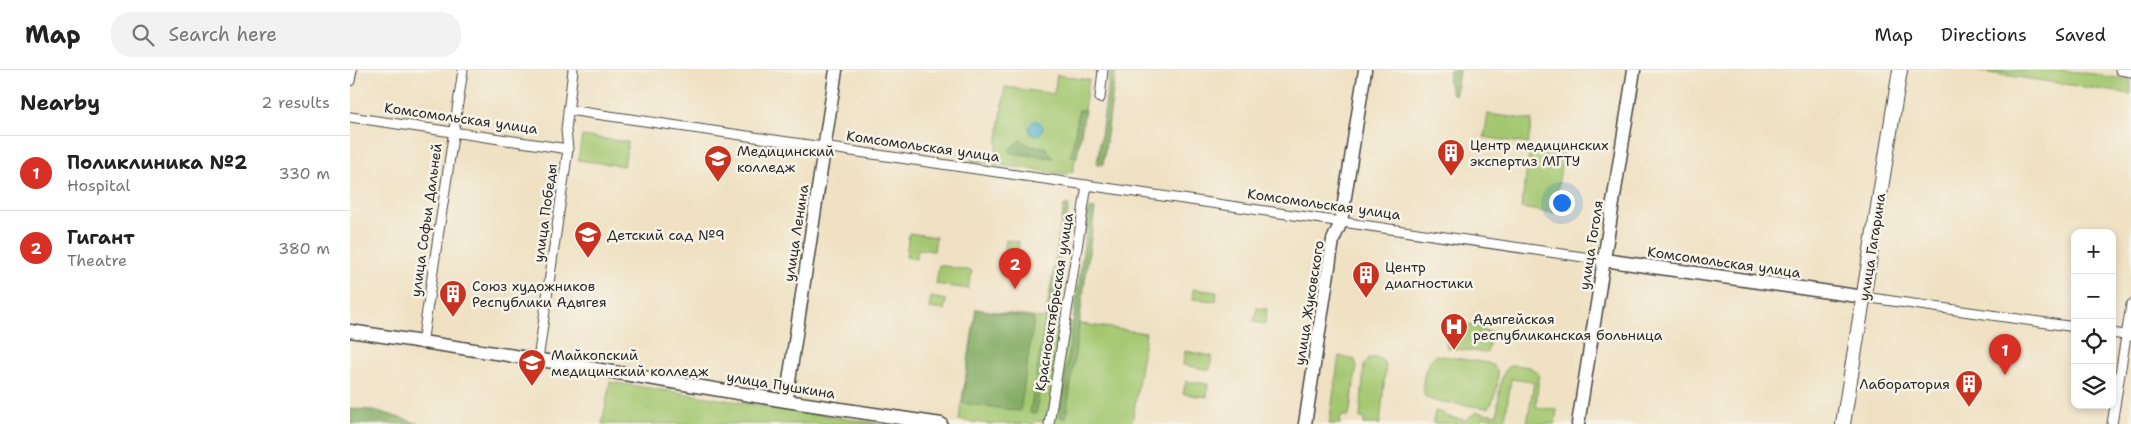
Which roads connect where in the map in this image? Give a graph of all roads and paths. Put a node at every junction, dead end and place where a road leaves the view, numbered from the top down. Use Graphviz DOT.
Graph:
graph roads {
  1 [pos="352,70"];
  2 [pos="463,70"];
  3 [pos="573,70"];
  4 [pos="836,70"];
  5 [pos="1103,70"];
  6 [pos="1365,70"];
  7 [pos="1634,70"];
  8 [pos="1900,70"];
  9 [pos="2120,70"];
  10 [pos="2131,72"];
  11 [pos="350,82"];
  12 [pos="1100,98"];
  13 [pos="568,110"];
  14 [pos="350,118"];
  15 [pos="452,132"];
  16 [pos="824,147"];
  17 [pos="568,149"];
  18 [pos="1087,185"];
  19 [pos="1340,222"];
  20 [pos="1604,260"];
  21 [pos="1864,297"];
  22 [pos="2131,306"];
  23 [pos="2071,326"];
  24 [pos="350,331"];
  25 [pos="2128,335"];
  26 [pos="422,344"];
  27 [pos="538,360"];
  28 [pos="786,401"];
  29 [pos="941,424"];
  30 [pos="1049,424"];
  31 [pos="1305,424"];
  32 [pos="1578,424"];
  33 [pos="1842,424"];
  34 [pos="2112,424"];
  1 -- 11 [label="street"];
  2 -- 15 [label="street, улица Софьи Дальней"];
  3 -- 13 [label="street, улица Победы"];
  4 -- 16 [label="main road, улица Ленина"];
  5 -- 12 [label="street"];
  6 -- 19 [label="main road, улица Жуковского"];
  7 -- 20 [label="main road, улица Гоголя"];
  8 -- 21 [label="main road, улица Гагарина"];
  9 -- 10 [label="street"];
  13 -- 16 [label="street, Комсомольская улица"];
  13 -- 17 [label="street, улица Победы"];
  14 -- 15 [label="street, Комсомольская улица"];
  15 -- 17 [label="street, Комсомольская улица"];
  15 -- 26 [label="street, улица Софьи Дальней"];
  16 -- 18 [label="street, Комсомольская улица"];
  16 -- 28 [label="main road, улица Ленина"];
  17 -- 27 [label="street, улица Победы"];
  18 -- 19 [label="street, Комсомольская улица"];
  18 -- 30 [label="street, Краснооктябрьская улица"];
  19 -- 20 [label="street, Комсомольская улица"];
  19 -- 31 [label="main road, улица Жуковского"];
  20 -- 21 [label="main road, Комсомольская улица"];
  20 -- 32 [label="main road, улица Гоголя"];
  21 -- 23 [label="street, Комсомольская улица"];
  21 -- 33 [label="main road, улица Гагарина"];
  22 -- 25 [label="street"];
  24 -- 26 [label="main road, улица Пушкина"];
  25 -- 34 [label="street"];
  26 -- 27 [label="main road, улица Пушкина"];
  27 -- 28 [label="main road, улица Пушкина"];
  28 -- 29 [label="main road, улица Пушкина"];
}
